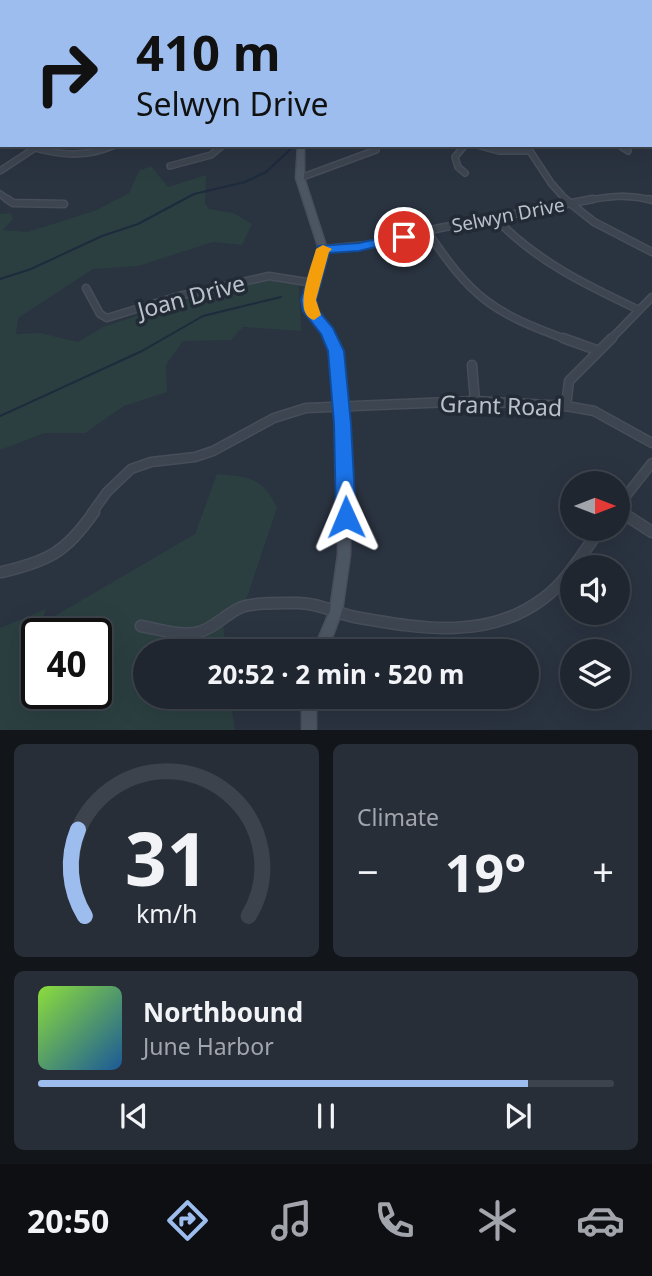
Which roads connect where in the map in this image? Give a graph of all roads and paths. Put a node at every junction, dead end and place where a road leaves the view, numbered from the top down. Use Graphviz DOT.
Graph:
graph roads {
  1 [pos="37,147"];
  2 [pos="110,147"];
  3 [pos="221,147"];
  4 [pos="301,147"];
  5 [pos="464,147"];
  6 [pos="484,147"];
  7 [pos="622,147"];
  8 [pos="527,148"];
  9 [pos="376,150"];
  10 [pos="628,151"];
  11 [pos="170,166"];
  12 [pos="0,171"];
  13 [pos="465,173"];
  14 [pos="300,178"];
  15 [pos="0,194"];
  16 [pos="652,200"];
  17 [pos="570,203"];
  18 [pos="64,204"];
  19 [pos="495,218"];
  20 [pos="427,231"];
  21 [pos="323,249"];
  22 [pos="652,252"];
  23 [pos="313,283"];
  24 [pos="86,288"];
  25 [pos="652,297"];
  26 [pos="639,310"];
  27 [pos="599,351"];
  28 [pos="472,365"];
  29 [pos="475,401"];
  30 [pos="341,405"];
  31 [pos="566,406"];
  32 [pos="652,443"];
  33 [pos="652,463"];
  34 [pos="630,492"];
  35 [pos="630,516"];
  36 [pos="652,532"];
  37 [pos="590,541"];
  38 [pos="2,572"];
  39 [pos="336,611"];
  40 [pos="141,626"];
  41 [pos="325,639"];
  42 [pos="309,709"];
  43 [pos="309,730"];
  1 -- 2 [label="street"];
  1 -- 12 [label="street"];
  3 -- 11 [label="street"];
  4 -- 14 [label="street"];
  5 -- 13 [label="street"];
  6 -- 8 [label="street"];
  7 -- 10 [label="street"];
  8 -- 17 [label="street"];
  9 -- 14 [label="street"];
  14 -- 21 [label="street"];
  15 -- 18 [label="street"];
  16 -- 17 [label="street, Selwyn Drive"];
  17 -- 19 [label="street, Selwyn Drive"];
  17 -- 22 [label="street"];
  19 -- 20 [label="street, Selwyn Drive"];
  19 -- 26 [label="street"];
  20 -- 21 [label="street, Selwyn Drive"];
  20 -- 27 [label="street"];
  21 -- 23 [label="street"];
  23 -- 24 [label="street, Joan Drive"];
  23 -- 30 [label="street"];
  25 -- 26 [label="street"];
  26 -- 27 [label="street"];
  27 -- 31 [label="street"];
  28 -- 29 [label="street"];
  29 -- 30 [label="street, Grant Road"];
  29 -- 31 [label="street, Grant Road"];
  30 -- 38 [label="street, Grant Road"];
  30 -- 39 [label="street"];
  31 -- 32 [label="street, Grant Road"];
  33 -- 34 [label="street"];
  35 -- 36 [label="street"];
  37 -- 39 [label="street"];
  39 -- 40 [label="street"];
  39 -- 41 [label="street"];
  42 -- 43 [label="street"];
}
